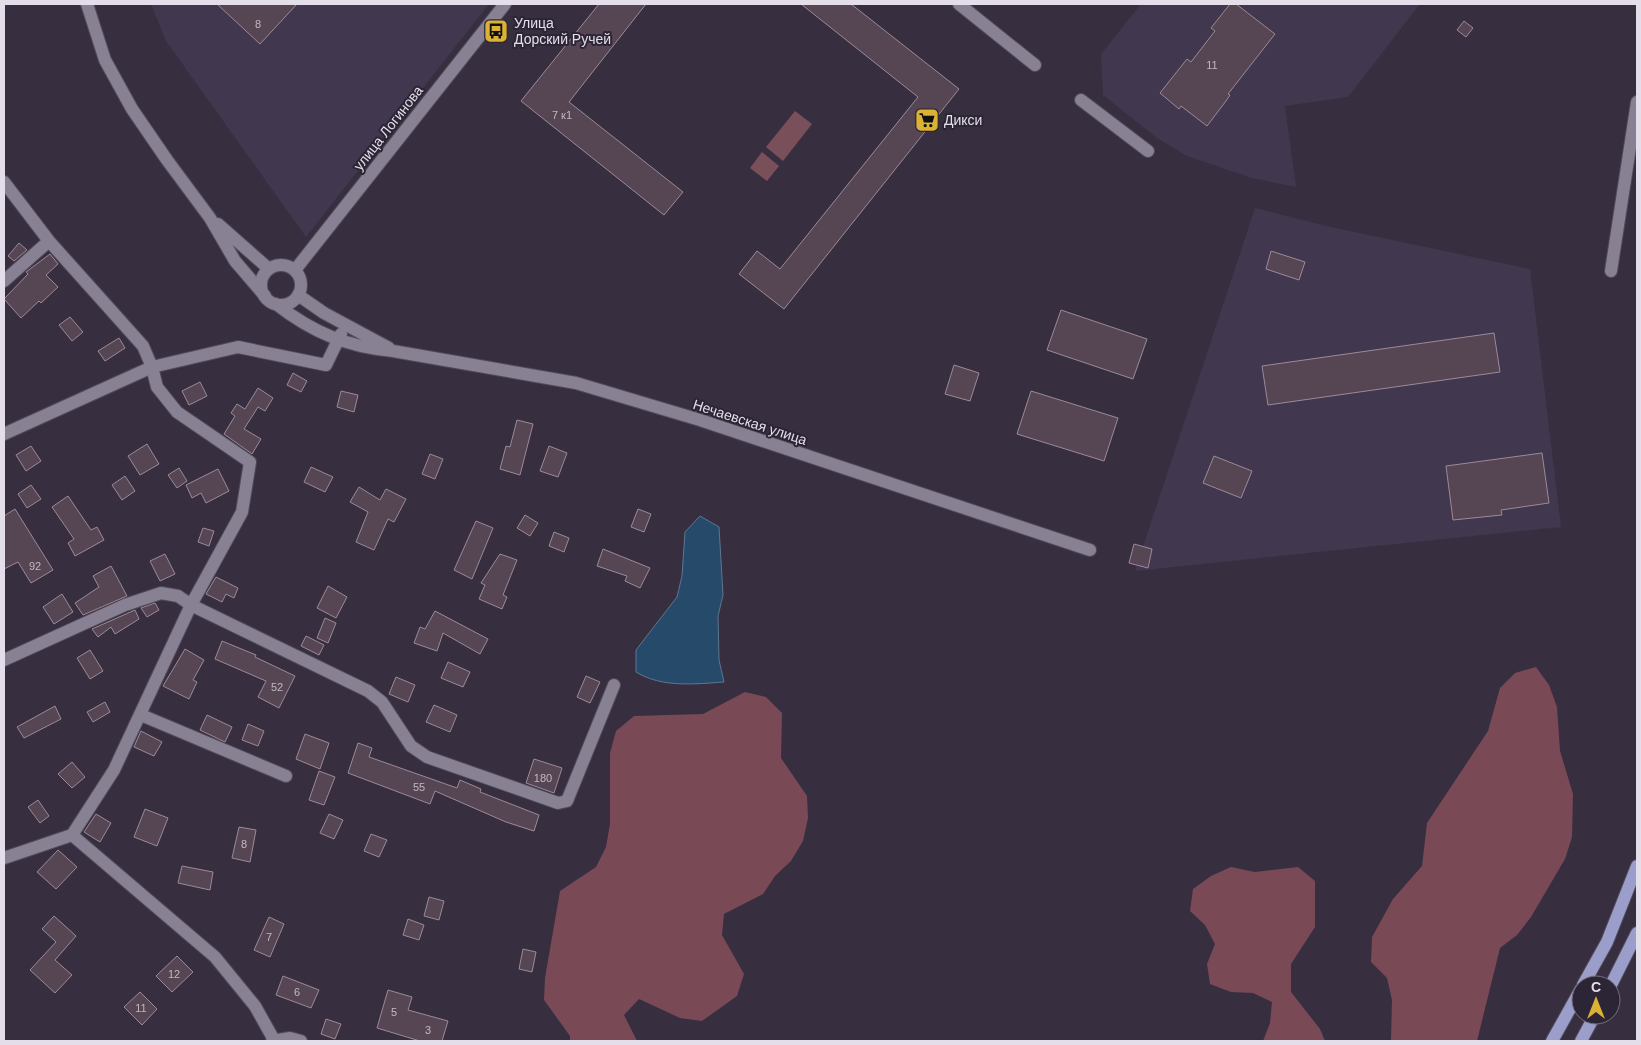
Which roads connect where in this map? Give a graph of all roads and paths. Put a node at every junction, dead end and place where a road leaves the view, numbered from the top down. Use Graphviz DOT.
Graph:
graph roads {
  1 [pos="87,4"];
  2 [pos="505,4"];
  3 [pos="959,4"];
  4 [pos="1036,65"];
  5 [pos="1081,100"];
  6 [pos="1637,102"];
  7 [pos="1148,151"];
  8 [pos="4,182"];
  9 [pos="210,218"];
  10 [pos="49,241"];
  11 [pos="269,269"];
  12 [pos="294,270"];
  13 [pos="1612,271"];
  14 [pos="4,281"];
  15 [pos="298,295"];
  16 [pos="270,300"];
  17 [pos="339,337"];
  18 [pos="393,351"];
  19 [pos="152,367"];
  20 [pos="4,434"];
  21 [pos="1090,550"];
  22 [pos="191,605"];
  23 [pos="4,660"];
  24 [pos="614,685"];
  25 [pos="141,715"];
  26 [pos="286,776"];
  27 [pos="72,835"];
  28 [pos="4,858"];
  29 [pos="1637,866"];
  30 [pos="1637,933"];
  31 [pos="1589,975"];
  32 [pos="1616,975"];
  33 [pos="1571,1007"];
  34 [pos="1590,1025"];
  35 [pos="273,1040"];
  36 [pos="301,1041"];
  37 [pos="1552,1041"];
  38 [pos="1581,1041"];
  1 -- 9 [label="street"];
  2 -- 12 [label="street, улица Логинова"];
  3 -- 4 [label="street"];
  5 -- 7 [label="street"];
  6 -- 13 [label="street"];
  8 -- 10 [label="street"];
  9 -- 11 [label="street"];
  9 -- 16 [label="street, Нечаевская улица"];
  10 -- 14 [label="street"];
  10 -- 19 [label="street"];
  11 -- 12 [label="street"];
  11 -- 16 [label="street"];
  12 -- 15 [label="street"];
  15 -- 16 [label="street"];
  15 -- 18 [label="street, Нечаевская улица"];
  16 -- 17 [label="street, Нечаевская улица"];
  17 -- 18 [label="street, Нечаевская улица"];
  17 -- 19 [label="street"];
  18 -- 21 [label="street, Нечаевская улица"];
  19 -- 20 [label="street"];
  19 -- 22 [label="street"];
  22 -- 23 [label="street"];
  22 -- 24 [label="street"];
  22 -- 25 [label="street"];
  25 -- 26 [label="street"];
  25 -- 27 [label="street"];
  27 -- 28 [label="street"];
  27 -- 35 [label="street"];
  29 -- 31 [label="main road"];
  30 -- 32 [label="main road"];
  33 -- 37 [label="main road"];
  34 -- 38 [label="main road"];
  35 -- 36 [label="street"];
}
